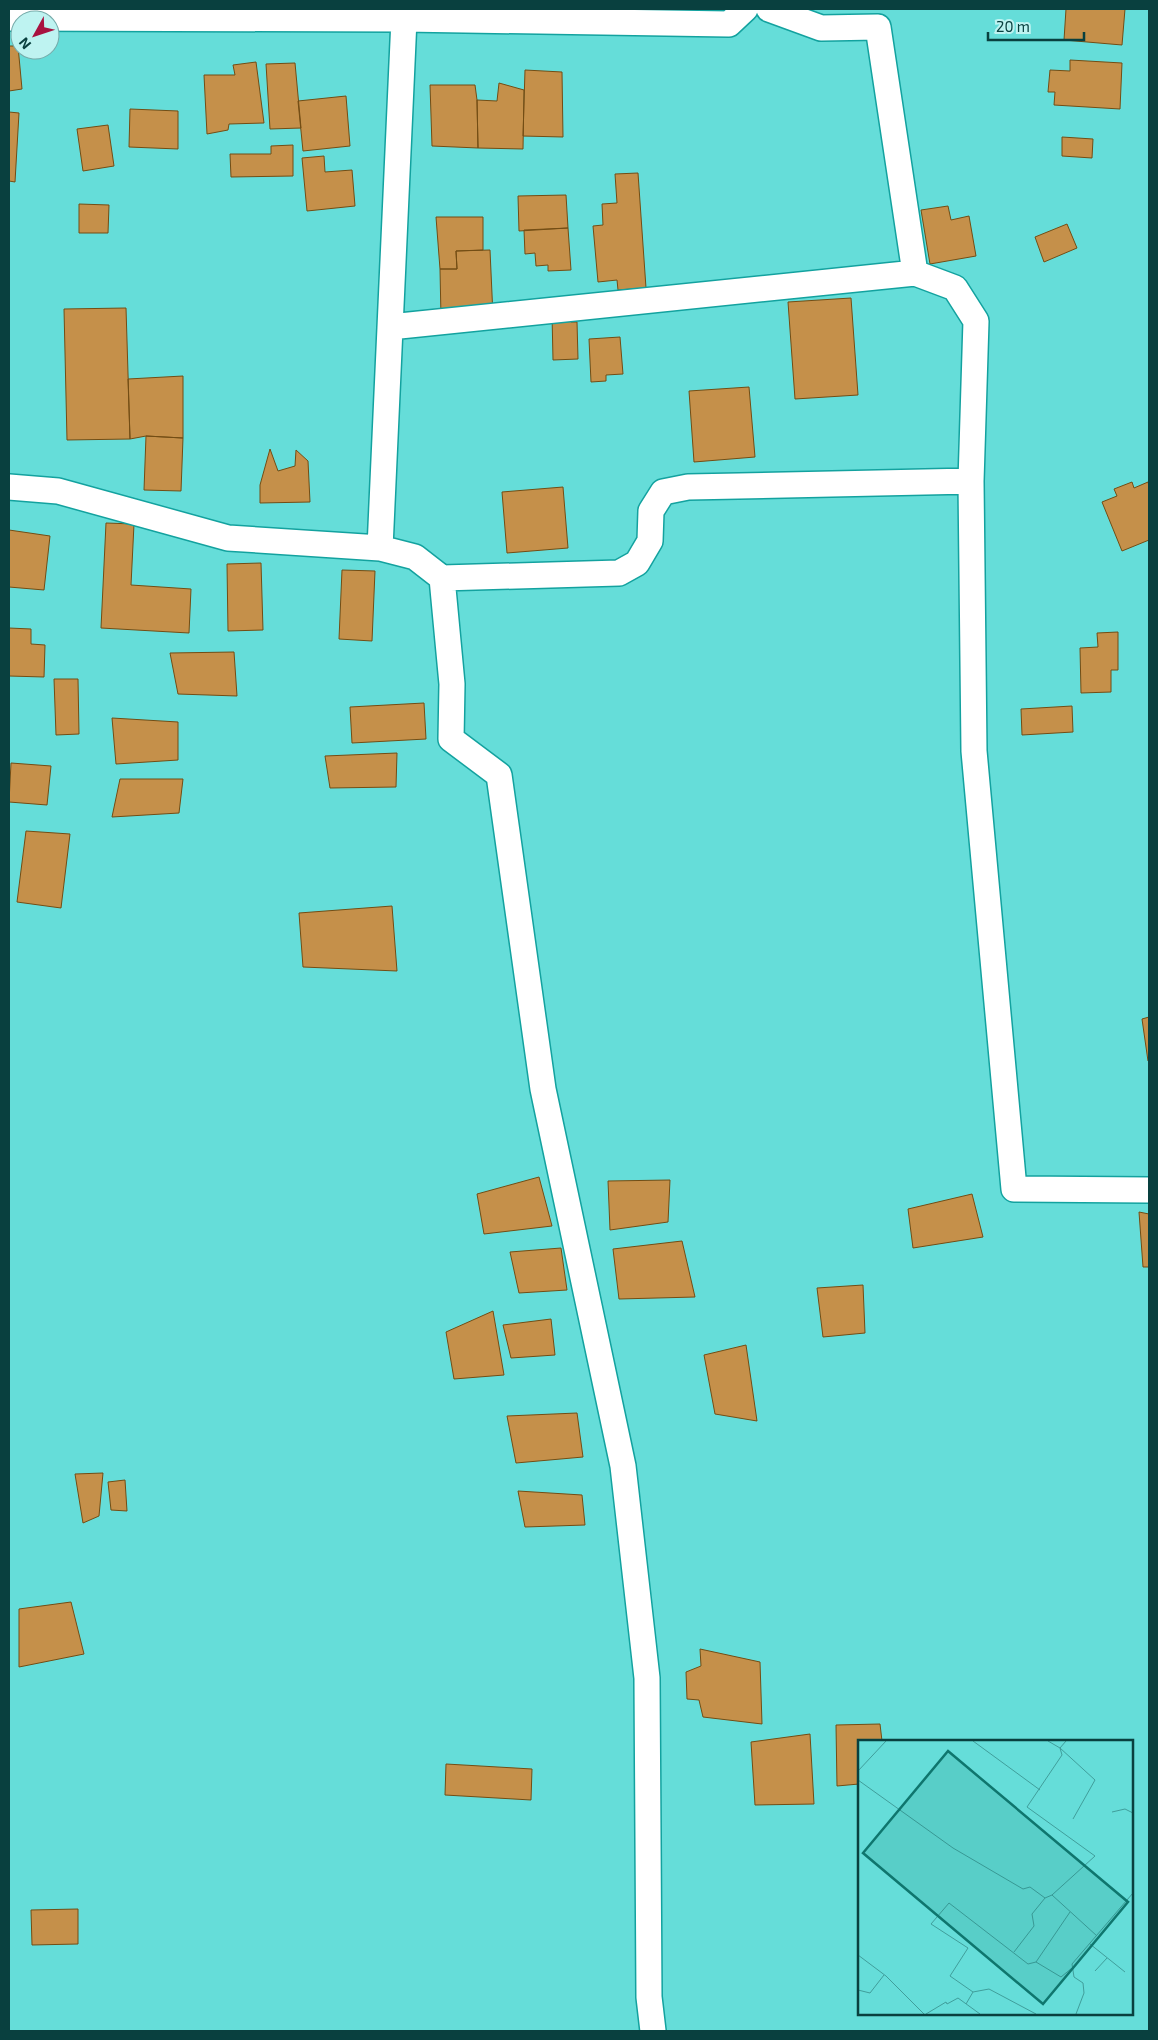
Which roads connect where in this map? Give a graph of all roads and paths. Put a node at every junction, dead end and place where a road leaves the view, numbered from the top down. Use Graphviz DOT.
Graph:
graph roads {
  1 [pos="745,9"];
  2 [pos="769,9"];
  3 [pos="496,14"];
  4 [pos="9,18"];
  5 [pos="404,19"];
  6 [pos="915,273"];
  7 [pos="390,327"];
  8 [pos="971,481"];
  9 [pos="9,487"];
  10 [pos="380,548"];
  11 [pos="442,578"];
  12 [pos="1149,1190"];
  13 [pos="653,2031"];
  1 -- 3 [label="street"];
  2 -- 6 [label="street"];
  3 -- 5 [label="street"];
  4 -- 5 [label="street"];
  5 -- 7 [label="street"];
  6 -- 7 [label="street"];
  6 -- 8 [label="street"];
  7 -- 10 [label="street"];
  8 -- 11 [label="street"];
  8 -- 12 [label="street"];
  9 -- 10 [label="street"];
  10 -- 11 [label="street"];
  11 -- 13 [label="street"];
}
